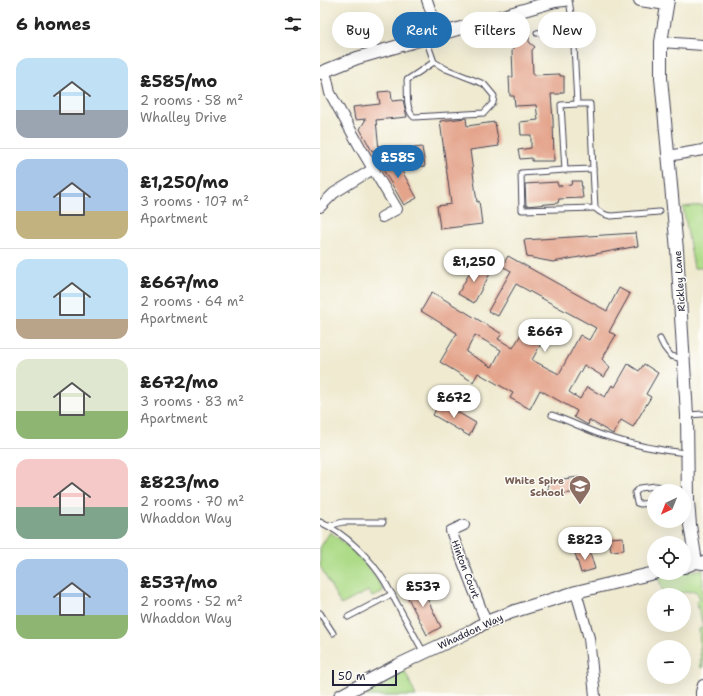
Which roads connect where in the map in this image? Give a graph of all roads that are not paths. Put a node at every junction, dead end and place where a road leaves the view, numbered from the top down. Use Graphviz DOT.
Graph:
graph roads {
  1 [pos="427,0"];
  2 [pos="558,0"];
  3 [pos="569,0"];
  4 [pos="640,0"];
  5 [pos="667,2"];
  6 [pos="431,12"];
  7 [pos="571,12"];
  8 [pos="452,31"];
  9 [pos="661,42"];
  10 [pos="703,45"];
  11 [pos="393,48"];
  12 [pos="429,48"];
  13 [pos="574,48"];
  14 [pos="434,62"];
  15 [pos="322,72"];
  16 [pos="577,104"];
  17 [pos="703,150"];
  18 [pos="668,156"];
  19 [pos="373,169"];
  20 [pos="593,169"];
  21 [pos="565,170"];
  22 [pos="320,207"];
  23 [pos="595,208"];
  24 [pos="659,212"];
  25 [pos="382,217"];
  26 [pos="660,338"];
  27 [pos="684,359"];
  28 [pos="703,414"];
  29 [pos="552,415"];
  30 [pos="687,415"];
  31 [pos="688,453"];
  32 [pos="687,484"];
  33 [pos="647,487"];
  34 [pos="647,504"];
  35 [pos="320,522"];
  36 [pos="383,522"];
  37 [pos="464,525"];
  38 [pos="329,526"];
  39 [pos="691,528"];
  40 [pos="699,562"];
  41 [pos="647,575"];
  42 [pos="576,592"];
  43 [pos="392,594"];
  44 [pos="320,613"];
  45 [pos="348,617"];
  46 [pos="486,622"];
  47 [pos="333,633"];
  48 [pos="424,653"];
  49 [pos="703,685"];
  50 [pos="340,696"];
  51 [pos="595,696"];
  52 [pos="701,696"];
  1 -- 6 [label="street"];
  2 -- 8 [label="street"];
  3 -- 7 [label="lane"];
  4 -- 5 [label="street"];
  5 -- 9 [label="street, Rickley Lane"];
  9 -- 10 [label="street"];
  9 -- 18 [label="street, Rickley Lane"];
  11 -- 15 [label="street"];
  12 -- 14 [label="lane"];
  13 -- 16 [label="lane"];
  14 -- 14 [label="lane"];
  15 -- 19 [label="street"];
  16 -- 20 [label="lane"];
  16 -- 21 [label="lane"];
  17 -- 18 [label="street"];
  18 -- 27 [label="street, Rickley Lane"];
  19 -- 22 [label="street"];
  19 -- 25 [label="street"];
  20 -- 21 [label="lane"];
  20 -- 23 [label="lane"];
  21 -- 23 [label="lane"];
  23 -- 24 [label="lane"];
  26 -- 27 [label="lane"];
  27 -- 30 [label="street, Rickley Lane"];
  28 -- 30 [label="lane"];
  29 -- 31 [label="lane"];
  30 -- 31 [label="street, Rickley Lane"];
  31 -- 32 [label="street, Rickley Lane"];
  33 -- 34 [label="lane"];
  35 -- 38 [label="lane"];
  36 -- 38 [label="lane"];
  37 -- 46 [label="street, Hinton Court"];
  38 -- 43 [label="lane"];
  39 -- 40 [label="street, Rickley Lane"];
  41 -- 42 [label="street, Whaddon Way"];
  42 -- 46 [label="street, Whaddon Way"];
  42 -- 51 [label="street"];
  43 -- 45 [label="lane"];
  43 -- 48 [label="lane"];
  44 -- 47 [label="lane"];
  46 -- 48 [label="street, Whaddon Way"];
  48 -- 50 [label="street, Whaddon Way"];
  49 -- 52 [label="street"];
}
